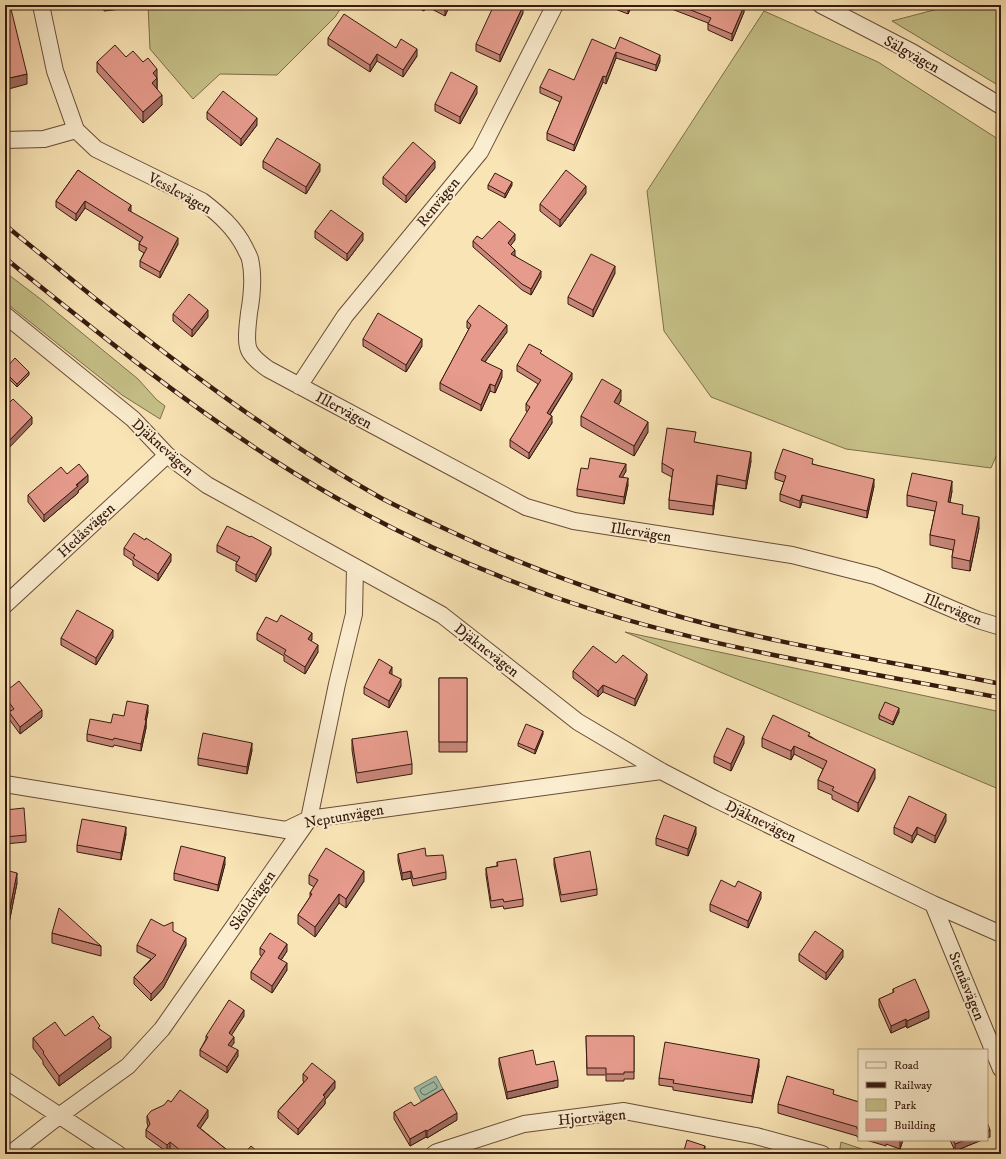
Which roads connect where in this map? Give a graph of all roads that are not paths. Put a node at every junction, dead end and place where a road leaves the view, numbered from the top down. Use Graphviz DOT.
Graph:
graph roads {
  1 [pos="41,5"];
  2 [pos="555,5"];
  3 [pos="821,5"];
  4 [pos="1001,106"];
  5 [pos="76,130"];
  6 [pos="5,140"];
  7 [pos="5,316"];
  8 [pos="299,386"];
  9 [pos="167,455"];
  10 [pos="355,568"];
  11 [pos="5,605"];
  12 [pos="1001,627"];
  13 [pos="661,771"];
  14 [pos="5,784"];
  15 [pos="309,819"];
  16 [pos="933,904"];
  17 [pos="1001,934"];
  18 [pos="1001,1069"];
  19 [pos="5,1080"];
  20 [pos="60,1116"];
  21 [pos="10,1154"];
  22 [pos="118,1154"];
  23 [pos="434,1154"];
  24 [pos="822,1154"];
  1 -- 5 [label="street, Vesslevägen"];
  2 -- 8 [label="street, Renvägen"];
  3 -- 4 [label="street, Sälgvägen"];
  5 -- 6 [label="street"];
  5 -- 8 [label="street, Vesslevägen"];
  7 -- 9 [label="street, Djäknevägen"];
  8 -- 12 [label="street, Illervägen"];
  9 -- 10 [label="street, Djäknevägen"];
  9 -- 11 [label="street, Hedåsvägen"];
  10 -- 13 [label="street, Djäknevägen"];
  10 -- 15 [label="street, Sköldvägen"];
  13 -- 15 [label="street, Neptunvägen"];
  13 -- 16 [label="street, Djäknevägen"];
  14 -- 15 [label="street, Neptunvägen"];
  15 -- 20 [label="street, Sköldvägen"];
  16 -- 17 [label="street, Djäknevägen"];
  16 -- 18 [label="street, Stenåsvägen"];
  19 -- 20 [label="street"];
  20 -- 21 [label="street, Sköldvägen"];
  20 -- 22 [label="street"];
  23 -- 24 [label="street, Hjortvägen"];
}
